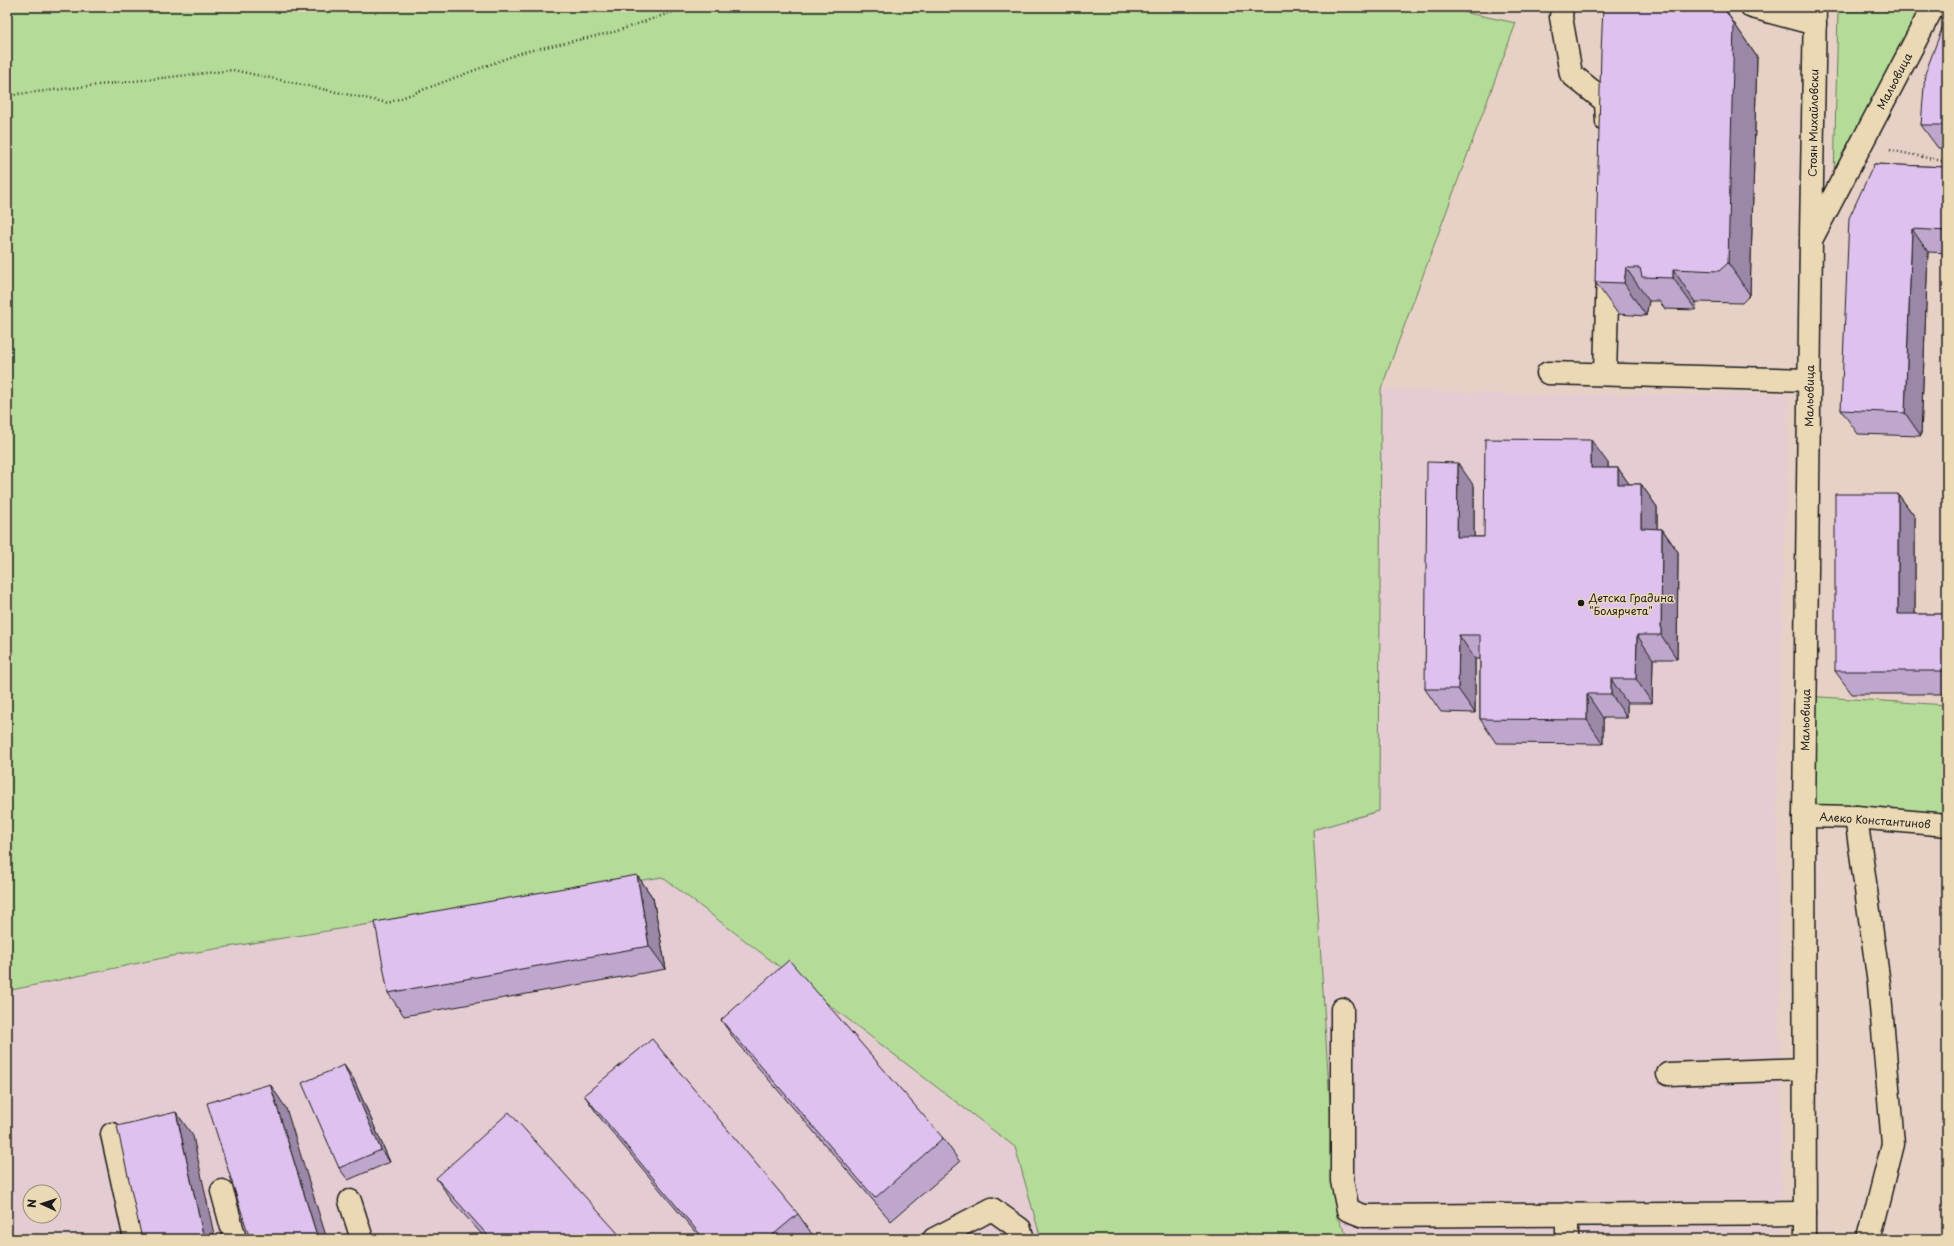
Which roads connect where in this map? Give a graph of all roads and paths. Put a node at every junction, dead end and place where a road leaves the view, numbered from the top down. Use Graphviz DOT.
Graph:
graph roads {
  1 [pos="687,7"];
  2 [pos="1562,7"];
  3 [pos="1752,7"];
  4 [pos="1933,7"];
  5 [pos="1815,16"];
  6 [pos="7,97"];
  7 [pos="1608,140"];
  8 [pos="1861,144"];
  9 [pos="1947,162"];
  10 [pos="1811,240"];
  11 [pos="1608,249"];
  12 [pos="1548,373"];
  13 [pos="1606,374"];
  14 [pos="1809,380"];
  15 [pos="1804,816"];
  16 [pos="1856,817"];
  17 [pos="1947,825"];
  18 [pos="1342,1009"];
  19 [pos="1805,1069"];
  20 [pos="1668,1074"];
  21 [pos="112,1134"];
  22 [pos="222,1191"];
  23 [pos="350,1201"];
  24 [pos="1805,1213"];
  25 [pos="1567,1214"];
  26 [pos="135,1239"];
  27 [pos="235,1239"];
  28 [pos="362,1239"];
  29 [pos="934,1239"];
  30 [pos="1023,1239"];
  31 [pos="1567,1239"];
  32 [pos="1805,1239"];
  33 [pos="1869,1239"];
  1 -- 6 [label="path"];
  2 -- 7 [label="street"];
  3 -- 5 [label="street"];
  4 -- 8 [label="street, Мальовица"];
  5 -- 10 [label="street, Стоян Михайловски"];
  8 -- 9 [label="path"];
  8 -- 10 [label="street, Мальовица"];
  10 -- 14 [label="street, Мальовица"];
  11 -- 13 [label="street"];
  12 -- 13 [label="street"];
  13 -- 14 [label="street"];
  14 -- 15 [label="street, Мальовица"];
  15 -- 16 [label="street, Алеко Константинов"];
  15 -- 19 [label="street, Мальовица"];
  16 -- 17 [label="street, Алеко Константинов"];
  16 -- 33 [label="street"];
  18 -- 25 [label="street"];
  19 -- 20 [label="street"];
  19 -- 24 [label="street, Мальовица"];
  21 -- 26 [label="street"];
  22 -- 27 [label="street"];
  23 -- 28 [label="street"];
  24 -- 25 [label="street"];
  24 -- 32 [label="street, Мальовица"];
  25 -- 31 [label="street"];
  29 -- 30 [label="street"];
}
